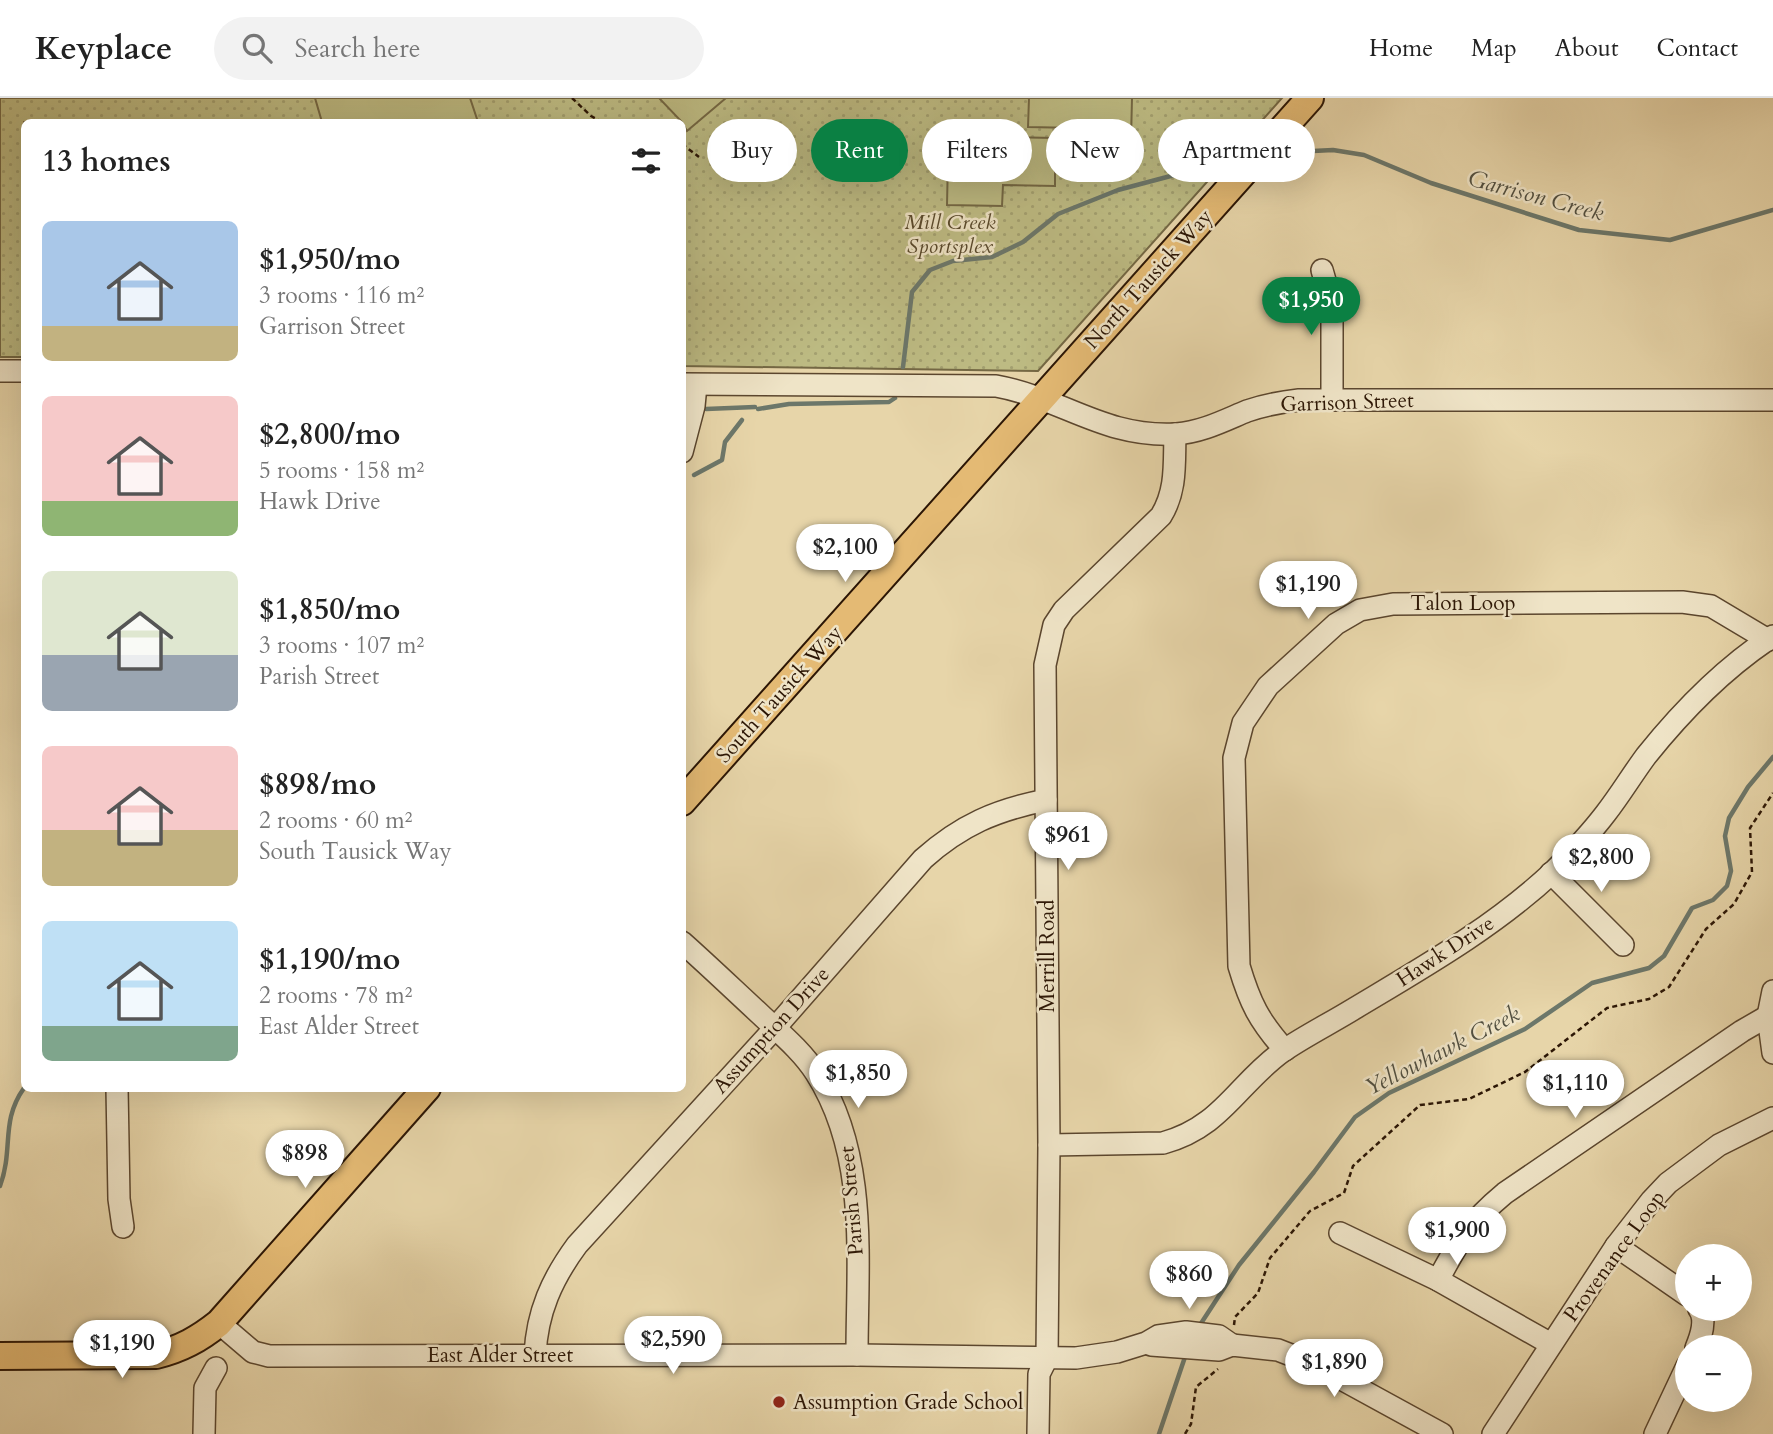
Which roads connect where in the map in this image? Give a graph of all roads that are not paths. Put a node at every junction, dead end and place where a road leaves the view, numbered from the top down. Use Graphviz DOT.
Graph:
graph roads {
  1 [pos="1310,98"];
  2 [pos="1322,270"];
  3 [pos="0,371"];
  4 [pos="21,371"];
  5 [pos="689,385"];
  6 [pos="1042,398"];
  7 [pos="1332,399"];
  8 [pos="1773,400"];
  9 [pos="1175,434"];
  10 [pos="686,437"];
  11 [pos="1770,638"];
  12 [pos="686,798"];
  13 [pos="1046,800"];
  14 [pos="1551,873"];
  15 [pos="1623,945"];
  16 [pos="686,946"];
  17 [pos="1773,991"];
  18 [pos="1768,1016"];
  19 [pos="775,1028"];
  20 [pos="1285,1050"];
  21 [pos="1773,1054"];
  22 [pos="117,1092"];
  23 [pos="423,1092"];
  24 [pos="1773,1118"];
  25 [pos="1049,1145"];
  26 [pos="123,1227"];
  27 [pos="1340,1233"];
  28 [pos="1616,1246"];
  29 [pos="1438,1280"];
  30 [pos="1675,1287"];
  31 [pos="219,1323"];
  32 [pos="1551,1344"];
  33 [pos="535,1355"];
  34 [pos="857,1355"];
  35 [pos="0,1356"];
  36 [pos="1047,1357"];
  37 [pos="216,1368"];
  38 [pos="1675,1392"];
  39 [pos="204,1434"];
  40 [pos="1038,1434"];
  41 [pos="1442,1434"];
  42 [pos="1493,1434"];
  43 [pos="1655,1434"];
  1 -- 6 [label="main road, North Tausick Way"];
  2 -- 7 [label="street"];
  3 -- 4 [label="street"];
  5 -- 6 [label="street, Garrison Street"];
  5 -- 10 [label="street"];
  6 -- 9 [label="street, Garrison Street"];
  6 -- 12 [label="main road, South Tausick Way"];
  7 -- 8 [label="street, Garrison Street"];
  7 -- 9 [label="street, Garrison Street"];
  9 -- 13 [label="street, Merrill Road"];
  11 -- 14 [label="street, Hawk Drive"];
  11 -- 20 [label="street, Talon Loop"];
  13 -- 19 [label="street, Assumption Drive"];
  13 -- 25 [label="street, Merrill Road"];
  14 -- 15 [label="street"];
  14 -- 20 [label="street, Hawk Drive"];
  16 -- 19 [label="street, Parish Street"];
  17 -- 18 [label="street"];
  18 -- 21 [label="street"];
  18 -- 29 [label="street"];
  19 -- 33 [label="street, Assumption Drive"];
  19 -- 34 [label="street, Parish Street"];
  20 -- 25 [label="street, Hawk Drive"];
  22 -- 26 [label="street"];
  23 -- 31 [label="main road"];
  24 -- 28 [label="street, Provenance Loop"];
  25 -- 36 [label="street, Merrill Road"];
  27 -- 29 [label="street"];
  28 -- 30 [label="street"];
  28 -- 32 [label="street, Provenance Loop"];
  29 -- 32 [label="street"];
  31 -- 33 [label="street, East Alder Street"];
  31 -- 35 [label="main road"];
  32 -- 42 [label="street, Provenance Loop"];
  33 -- 34 [label="street, East Alder Street"];
  34 -- 36 [label="street, East Alder Street"];
  36 -- 40 [label="street, Merrill Road"];
  36 -- 41 [label="street, East Alder Street"];
  37 -- 39 [label="street"];
  38 -- 43 [label="street"];
}
